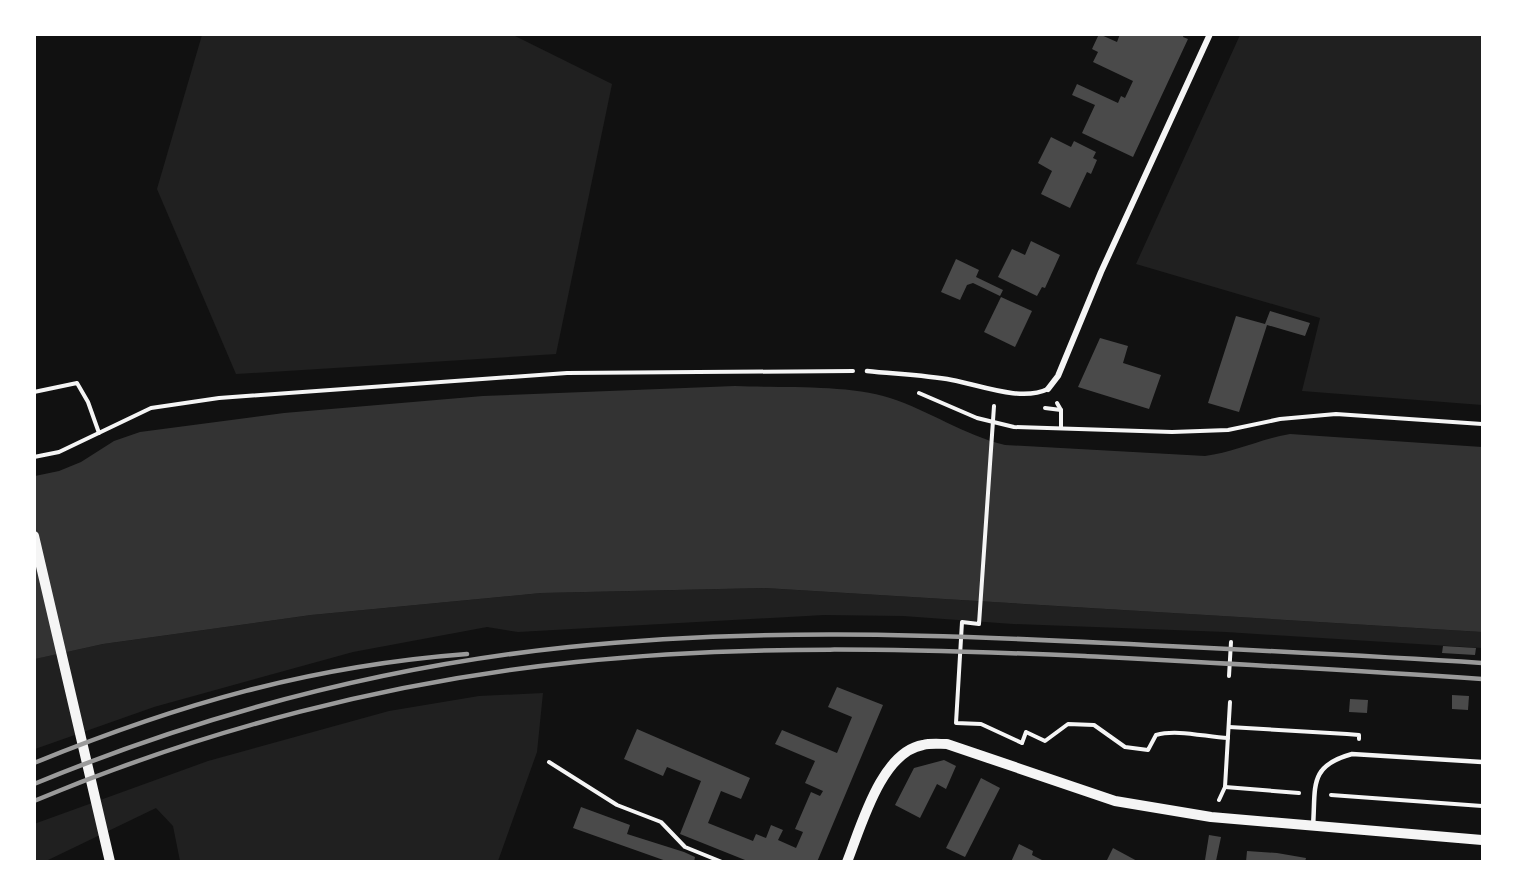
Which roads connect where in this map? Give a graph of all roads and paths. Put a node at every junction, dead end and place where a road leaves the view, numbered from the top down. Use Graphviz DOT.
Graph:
graph roads {
  1 [pos="1210,34"];
  2 [pos="867,371"];
  3 [pos="1048,389"];
  4 [pos="911,390"];
  5 [pos="34,392"];
  6 [pos="994,402"];
  7 [pos="1482,424"];
  8 [pos="1061,428"];
  9 [pos="99,433"];
  10 [pos="34,457"];
  11 [pos="34,536"];
  12 [pos="1231,642"];
  13 [pos="1229,676"];
  14 [pos="1230,702"];
  15 [pos="1228,727"];
  16 [pos="1228,738"];
  17 [pos="1022,743"];
  18 [pos="1360,755"];
  19 [pos="549,762"];
  20 [pos="1482,762"];
  21 [pos="1009,765"];
  22 [pos="1225,787"];
  23 [pos="1315,794"];
  24 [pos="1482,806"];
  25 [pos="1211,817"];
  26 [pos="1313,826"];
  27 [pos="1482,840"];
  28 [pos="110,861"];
  29 [pos="722,861"];
  30 [pos="847,861"];
  1 -- 3 [label="street"];
  2 -- 3 [label="lane"];
  2 -- 9 [label="path"];
  3 -- 8 [label="path"];
  4 -- 8 [label="path"];
  5 -- 9 [label="path"];
  6 -- 17 [label="path"];
  7 -- 8 [label="path"];
  9 -- 10 [label="path"];
  11 -- 28 [label="street"];
  12 -- 13 [label="path"];
  14 -- 15 [label="path"];
  15 -- 16 [label="path"];
  15 -- 18 [label="path"];
  16 -- 17 [label="path"];
  16 -- 22 [label="path"];
  17 -- 21 [label="path"];
  18 -- 20 [label="lane"];
  18 -- 23 [label="lane"];
  19 -- 29 [label="path"];
  21 -- 25 [label="street"];
  21 -- 30 [label="street"];
  22 -- 23 [label="path"];
  22 -- 25 [label="path"];
  23 -- 24 [label="path"];
  23 -- 26 [label="lane"];
  25 -- 26 [label="street"];
  26 -- 27 [label="street"];
}
